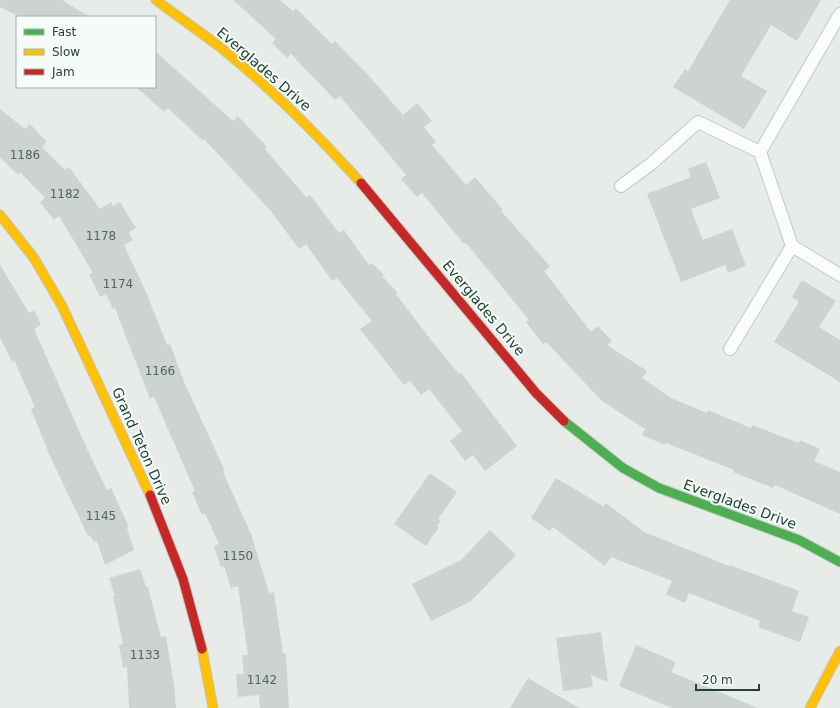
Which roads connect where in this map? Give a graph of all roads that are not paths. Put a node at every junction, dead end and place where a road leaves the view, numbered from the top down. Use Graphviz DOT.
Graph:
graph roads {
  1 [pos="156,0"];
  2 [pos="840,14"];
  3 [pos="760,152"];
  4 [pos="621,186"];
  5 [pos="0,215"];
  6 [pos="792,246"];
  7 [pos="840,275"];
  8 [pos="730,349"];
  9 [pos="840,562"];
  10 [pos="840,651"];
  11 [pos="213,708"];
  12 [pos="810,708"];
  1 -- 9 [label="street, Everglades Drive"];
  2 -- 3 [label="lane"];
  3 -- 4 [label="lane"];
  3 -- 6 [label="lane"];
  5 -- 11 [label="street, Grand Teton Drive"];
  6 -- 7 [label="lane"];
  6 -- 8 [label="lane"];
  10 -- 12 [label="street"];
}
